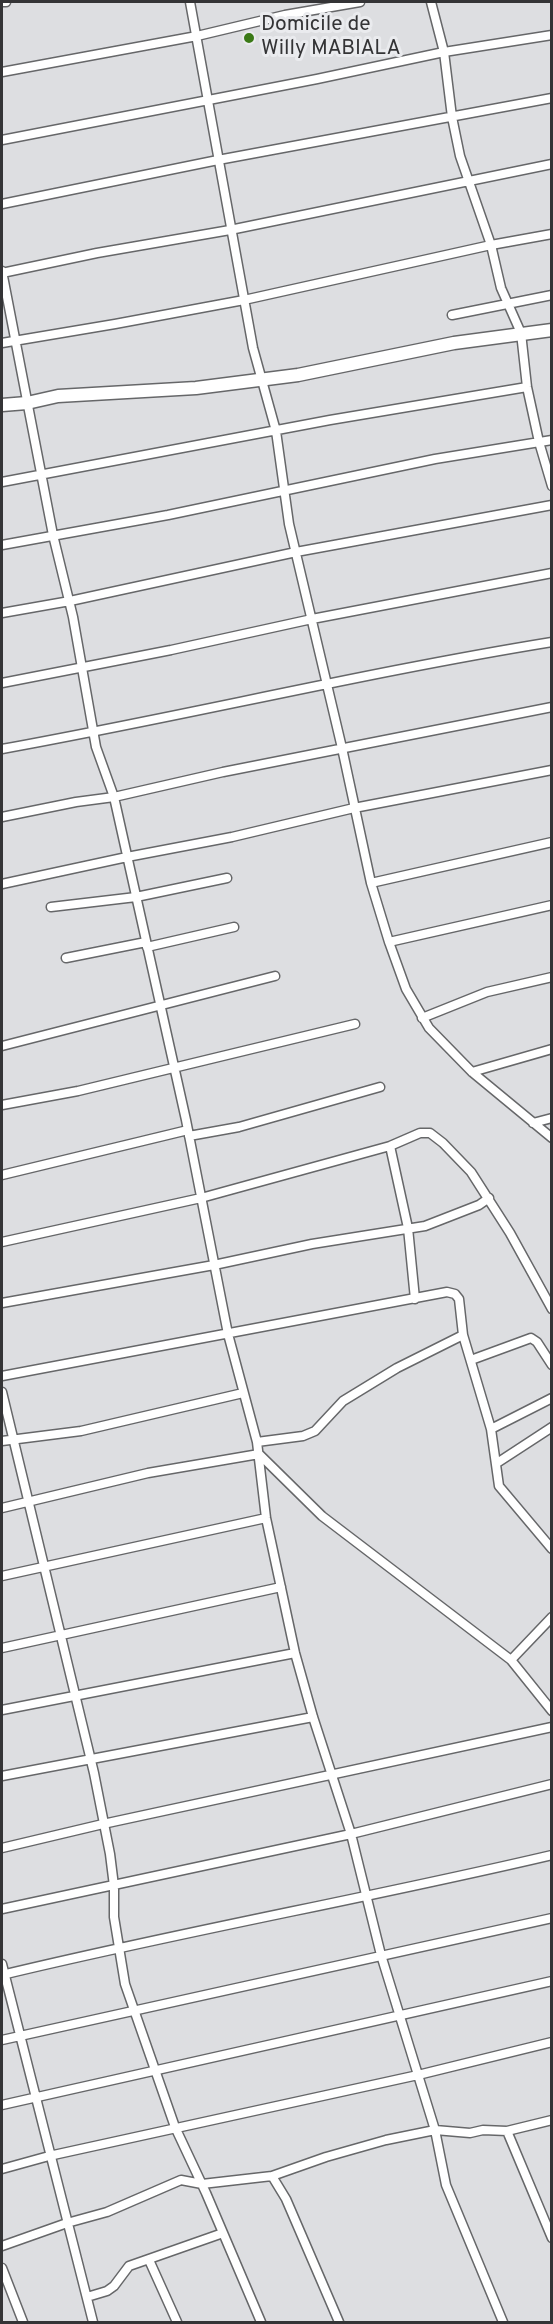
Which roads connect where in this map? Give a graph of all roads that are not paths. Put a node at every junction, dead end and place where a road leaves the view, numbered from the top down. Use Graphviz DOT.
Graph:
graph roads {
  1 [pos="190,2"];
  2 [pos="360,2"];
  3 [pos="431,2"];
  4 [pos="552,35"];
  5 [pos="197,36"];
  6 [pos="444,52"];
  7 [pos="2,72"];
  8 [pos="552,98"];
  9 [pos="208,100"];
  10 [pos="452,117"];
  11 [pos="2,140"];
  12 [pos="218,160"];
  13 [pos="552,164"];
  14 [pos="467,181"];
  15 [pos="2,204"];
  16 [pos="230,230"];
  17 [pos="552,234"];
  18 [pos="491,245"];
  19 [pos="2,272"];
  20 [pos="552,295"];
  21 [pos="244,300"];
  22 [pos="508,303"];
  23 [pos="452,315"];
  24 [pos="552,330"];
  25 [pos="521,333"];
  26 [pos="14,340"];
  27 [pos="2,343"];
  28 [pos="260,379"];
  29 [pos="527,387"];
  30 [pos="27,403"];
  31 [pos="2,405"];
  32 [pos="276,431"];
  33 [pos="552,440"];
  34 [pos="539,442"];
  35 [pos="42,475"];
  36 [pos="2,482"];
  37 [pos="552,486"];
  38 [pos="284,491"];
  39 [pos="552,505"];
  40 [pos="53,536"];
  41 [pos="2,545"];
  42 [pos="296,552"];
  43 [pos="552,573"];
  44 [pos="70,601"];
  45 [pos="2,613"];
  46 [pos="312,619"];
  47 [pos="552,642"];
  48 [pos="83,667"];
  49 [pos="2,683"];
  50 [pos="326,685"];
  51 [pos="552,707"];
  52 [pos="93,733"];
  53 [pos="342,748"];
  54 [pos="2,750"];
  55 [pos="552,770"];
  56 [pos="114,797"];
  57 [pos="354,808"];
  58 [pos="2,817"];
  59 [pos="552,842"];
  60 [pos="127,857"];
  61 [pos="226,878"];
  62 [pos="371,883"];
  63 [pos="2,884"];
  64 [pos="136,897"];
  65 [pos="552,905"];
  66 [pos="51,907"];
  67 [pos="234,927"];
  68 [pos="389,942"];
  69 [pos="147,945"];
  70 [pos="66,958"];
  71 [pos="275,976"];
  72 [pos="552,977"];
  73 [pos="160,1007"];
  74 [pos="422,1018"];
  75 [pos="355,1024"];
  76 [pos="2,1046"];
  77 [pos="552,1049"];
  78 [pos="174,1068"];
  79 [pos="471,1072"];
  80 [pos="380,1087"];
  81 [pos="2,1105"];
  82 [pos="552,1118"];
  83 [pos="533,1123"];
  84 [pos="188,1133"];
  85 [pos="552,1138"];
  86 [pos="390,1146"];
  87 [pos="2,1175"];
  88 [pos="201,1198"];
  89 [pos="489,1198"];
  90 [pos="408,1228"];
  91 [pos="2,1242"];
  92 [pos="214,1265"];
  93 [pos="416,1299"];
  94 [pos="2,1303"];
  95 [pos="552,1309"];
  96 [pos="228,1334"];
  97 [pos="463,1335"];
  98 [pos="471,1360"];
  99 [pos="552,1365"];
  100 [pos="2,1376"];
  101 [pos="2,1392"];
  102 [pos="243,1393"];
  103 [pos="552,1398"];
  104 [pos="552,1427"];
  105 [pos="491,1430"];
  106 [pos="13,1438"];
  107 [pos="2,1441"];
  108 [pos="257,1442"];
  109 [pos="259,1454"];
  110 [pos="497,1463"];
  111 [pos="28,1502"];
  112 [pos="2,1508"];
  113 [pos="266,1518"];
  114 [pos="552,1549"];
  115 [pos="44,1568"];
  116 [pos="2,1576"];
  117 [pos="281,1587"];
  118 [pos="550,1623"];
  119 [pos="60,1635"];
  120 [pos="2,1648"];
  121 [pos="296,1653"];
  122 [pos="511,1660"];
  123 [pos="77,1697"];
  124 [pos="2,1710"];
  125 [pos="552,1712"];
  126 [pos="313,1717"];
  127 [pos="552,1727"];
  128 [pos="91,1760"];
  129 [pos="2,1776"];
  130 [pos="331,1776"];
  131 [pos="552,1784"];
  132 [pos="103,1824"];
  133 [pos="351,1834"];
  134 [pos="2,1848"];
  135 [pos="552,1855"];
  136 [pos="114,1886"];
  137 [pos="365,1897"];
  138 [pos="2,1910"];
  139 [pos="552,1918"];
  140 [pos="119,1947"];
  141 [pos="381,1955"];
  142 [pos="2,1964"];
  143 [pos="3,1974"];
  144 [pos="552,1981"];
  145 [pos="134,2012"];
  146 [pos="399,2014"];
  147 [pos="20,2036"];
  148 [pos="2,2040"];
  149 [pos="552,2042"];
  150 [pos="154,2069"];
  151 [pos="418,2075"];
  152 [pos="36,2096"];
  153 [pos="2,2105"];
  154 [pos="552,2120"];
  155 [pos="175,2127"];
  156 [pos="435,2130"];
  157 [pos="507,2131"];
  158 [pos="50,2156"];
  159 [pos="2,2169"];
  160 [pos="272,2176"];
  161 [pos="202,2184"];
  162 [pos="67,2223"];
  163 [pos="223,2233"];
  164 [pos="552,2238"];
  165 [pos="2,2246"];
  166 [pos="149,2260"];
  167 [pos="2,2268"];
  168 [pos="87,2297"];
  169 [pos="23,2322"];
  170 [pos="93,2322"];
  171 [pos="177,2322"];
  172 [pos="261,2322"];
  173 [pos="339,2322"];
  174 [pos="503,2322"];
  1 -- 5 [label="street"];
  2 -- 5 [label="street"];
  3 -- 6 [label="street"];
  4 -- 6 [label="street"];
  5 -- 7 [label="street"];
  5 -- 9 [label="street"];
  6 -- 9 [label="street"];
  6 -- 10 [label="street"];
  8 -- 10 [label="street"];
  9 -- 11 [label="street"];
  9 -- 12 [label="street"];
  10 -- 12 [label="street"];
  10 -- 14 [label="street"];
  12 -- 15 [label="street"];
  12 -- 16 [label="street"];
  13 -- 14 [label="street"];
  14 -- 16 [label="street"];
  14 -- 18 [label="street"];
  16 -- 19 [label="street"];
  16 -- 21 [label="street"];
  17 -- 18 [label="street"];
  18 -- 21 [label="street"];
  18 -- 22 [label="street"];
  19 -- 26 [label="street"];
  20 -- 22 [label="street"];
  21 -- 26 [label="street"];
  21 -- 28 [label="street"];
  22 -- 23 [label="street"];
  22 -- 25 [label="street"];
  24 -- 25 [label="street"];
  25 -- 28 [label="street"];
  25 -- 29 [label="street"];
  26 -- 27 [label="street"];
  26 -- 30 [label="street"];
  28 -- 30 [label="street"];
  28 -- 32 [label="street"];
  29 -- 32 [label="street"];
  29 -- 34 [label="street"];
  30 -- 31 [label="street"];
  30 -- 35 [label="street"];
  32 -- 35 [label="street"];
  32 -- 38 [label="street"];
  33 -- 34 [label="street"];
  34 -- 37 [label="street"];
  34 -- 38 [label="street"];
  35 -- 36 [label="street"];
  35 -- 40 [label="street"];
  38 -- 40 [label="street"];
  38 -- 42 [label="street"];
  39 -- 42 [label="street"];
  40 -- 41 [label="street"];
  40 -- 44 [label="street"];
  42 -- 44 [label="street"];
  42 -- 46 [label="street"];
  43 -- 46 [label="street"];
  44 -- 45 [label="street"];
  44 -- 48 [label="street"];
  46 -- 48 [label="street"];
  46 -- 50 [label="street"];
  47 -- 50 [label="street"];
  48 -- 49 [label="street"];
  48 -- 52 [label="street"];
  50 -- 52 [label="street"];
  50 -- 53 [label="street"];
  51 -- 53 [label="street"];
  52 -- 54 [label="street"];
  52 -- 56 [label="street"];
  53 -- 56 [label="street"];
  53 -- 57 [label="street"];
  55 -- 57 [label="street"];
  56 -- 58 [label="street"];
  56 -- 60 [label="street"];
  57 -- 60 [label="street"];
  57 -- 62 [label="street"];
  59 -- 62 [label="street"];
  60 -- 63 [label="street"];
  60 -- 64 [label="street"];
  61 -- 64 [label="street"];
  62 -- 68 [label="street"];
  64 -- 66 [label="street"];
  64 -- 69 [label="street"];
  65 -- 68 [label="street"];
  67 -- 69 [label="street"];
  68 -- 74 [label="street"];
  69 -- 70 [label="street"];
  69 -- 73 [label="street"];
  71 -- 73 [label="street"];
  72 -- 74 [label="street"];
  73 -- 76 [label="street"];
  73 -- 78 [label="street"];
  74 -- 79 [label="street"];
  75 -- 78 [label="street"];
  77 -- 79 [label="street"];
  78 -- 81 [label="street"];
  78 -- 84 [label="street"];
  79 -- 83 [label="street"];
  80 -- 84 [label="street"];
  82 -- 83 [label="street"];
  83 -- 85 [label="street"];
  84 -- 87 [label="street"];
  84 -- 88 [label="street"];
  86 -- 88 [label="street"];
  86 -- 89 [label="street"];
  86 -- 90 [label="street"];
  88 -- 91 [label="street"];
  88 -- 92 [label="street"];
  89 -- 90 [label="street"];
  89 -- 95 [label="street"];
  90 -- 92 [label="street"];
  90 -- 93 [label="street"];
  92 -- 94 [label="street"];
  92 -- 96 [label="street"];
  93 -- 96 [label="street"];
  93 -- 97 [label="street"];
  96 -- 100 [label="street"];
  96 -- 102 [label="street"];
  97 -- 98 [label="street"];
  97 -- 108 [label="street"];
  98 -- 99 [label="street"];
  98 -- 105 [label="street"];
  101 -- 106 [label="street"];
  102 -- 106 [label="street"];
  102 -- 108 [label="street"];
  103 -- 105 [label="street"];
  104 -- 110 [label="street"];
  105 -- 110 [label="street"];
  106 -- 107 [label="street"];
  106 -- 111 [label="street"];
  108 -- 109 [label="street"];
  109 -- 111 [label="street"];
  109 -- 113 [label="street"];
  109 -- 122 [label="street"];
  110 -- 114 [label="street"];
  111 -- 112 [label="street"];
  111 -- 115 [label="street"];
  113 -- 115 [label="street"];
  113 -- 117 [label="street"];
  115 -- 116 [label="street"];
  115 -- 119 [label="street"];
  117 -- 119 [label="street"];
  117 -- 121 [label="street"];
  118 -- 122 [label="street"];
  119 -- 120 [label="street"];
  119 -- 123 [label="street"];
  121 -- 123 [label="street"];
  121 -- 126 [label="street"];
  122 -- 125 [label="street"];
  123 -- 124 [label="street"];
  123 -- 128 [label="street"];
  126 -- 128 [label="street"];
  126 -- 130 [label="street"];
  127 -- 130 [label="street"];
  128 -- 129 [label="street"];
  128 -- 132 [label="street"];
  130 -- 132 [label="street"];
  130 -- 133 [label="street"];
  131 -- 133 [label="street"];
  132 -- 134 [label="street"];
  132 -- 136 [label="street"];
  133 -- 136 [label="street"];
  133 -- 137 [label="street"];
  135 -- 137 [label="street"];
  136 -- 138 [label="street"];
  136 -- 140 [label="street"];
  137 -- 140 [label="street"];
  137 -- 141 [label="street"];
  139 -- 141 [label="street"];
  140 -- 143 [label="street"];
  140 -- 145 [label="street"];
  141 -- 145 [label="street"];
  141 -- 146 [label="street"];
  142 -- 143 [label="street"];
  143 -- 147 [label="street"];
  144 -- 146 [label="street"];
  145 -- 147 [label="street"];
  145 -- 150 [label="street"];
  146 -- 150 [label="street"];
  146 -- 151 [label="street"];
  147 -- 148 [label="street"];
  147 -- 152 [label="street"];
  149 -- 151 [label="street"];
  150 -- 152 [label="street"];
  150 -- 155 [label="street"];
  151 -- 155 [label="street"];
  151 -- 156 [label="street"];
  152 -- 153 [label="street"];
  152 -- 158 [label="street"];
  154 -- 157 [label="street"];
  155 -- 158 [label="street"];
  155 -- 161 [label="street"];
  156 -- 157 [label="street"];
  156 -- 160 [label="street"];
  156 -- 174 [label="street"];
  157 -- 164 [label="street"];
  158 -- 159 [label="street"];
  158 -- 162 [label="street"];
  160 -- 161 [label="street"];
  160 -- 173 [label="street"];
  161 -- 162 [label="street"];
  161 -- 163 [label="street"];
  162 -- 165 [label="street"];
  162 -- 168 [label="street"];
  163 -- 166 [label="street"];
  163 -- 172 [label="street"];
  166 -- 168 [label="street"];
  166 -- 171 [label="street"];
  167 -- 169 [label="street"];
  168 -- 170 [label="street"];
}
